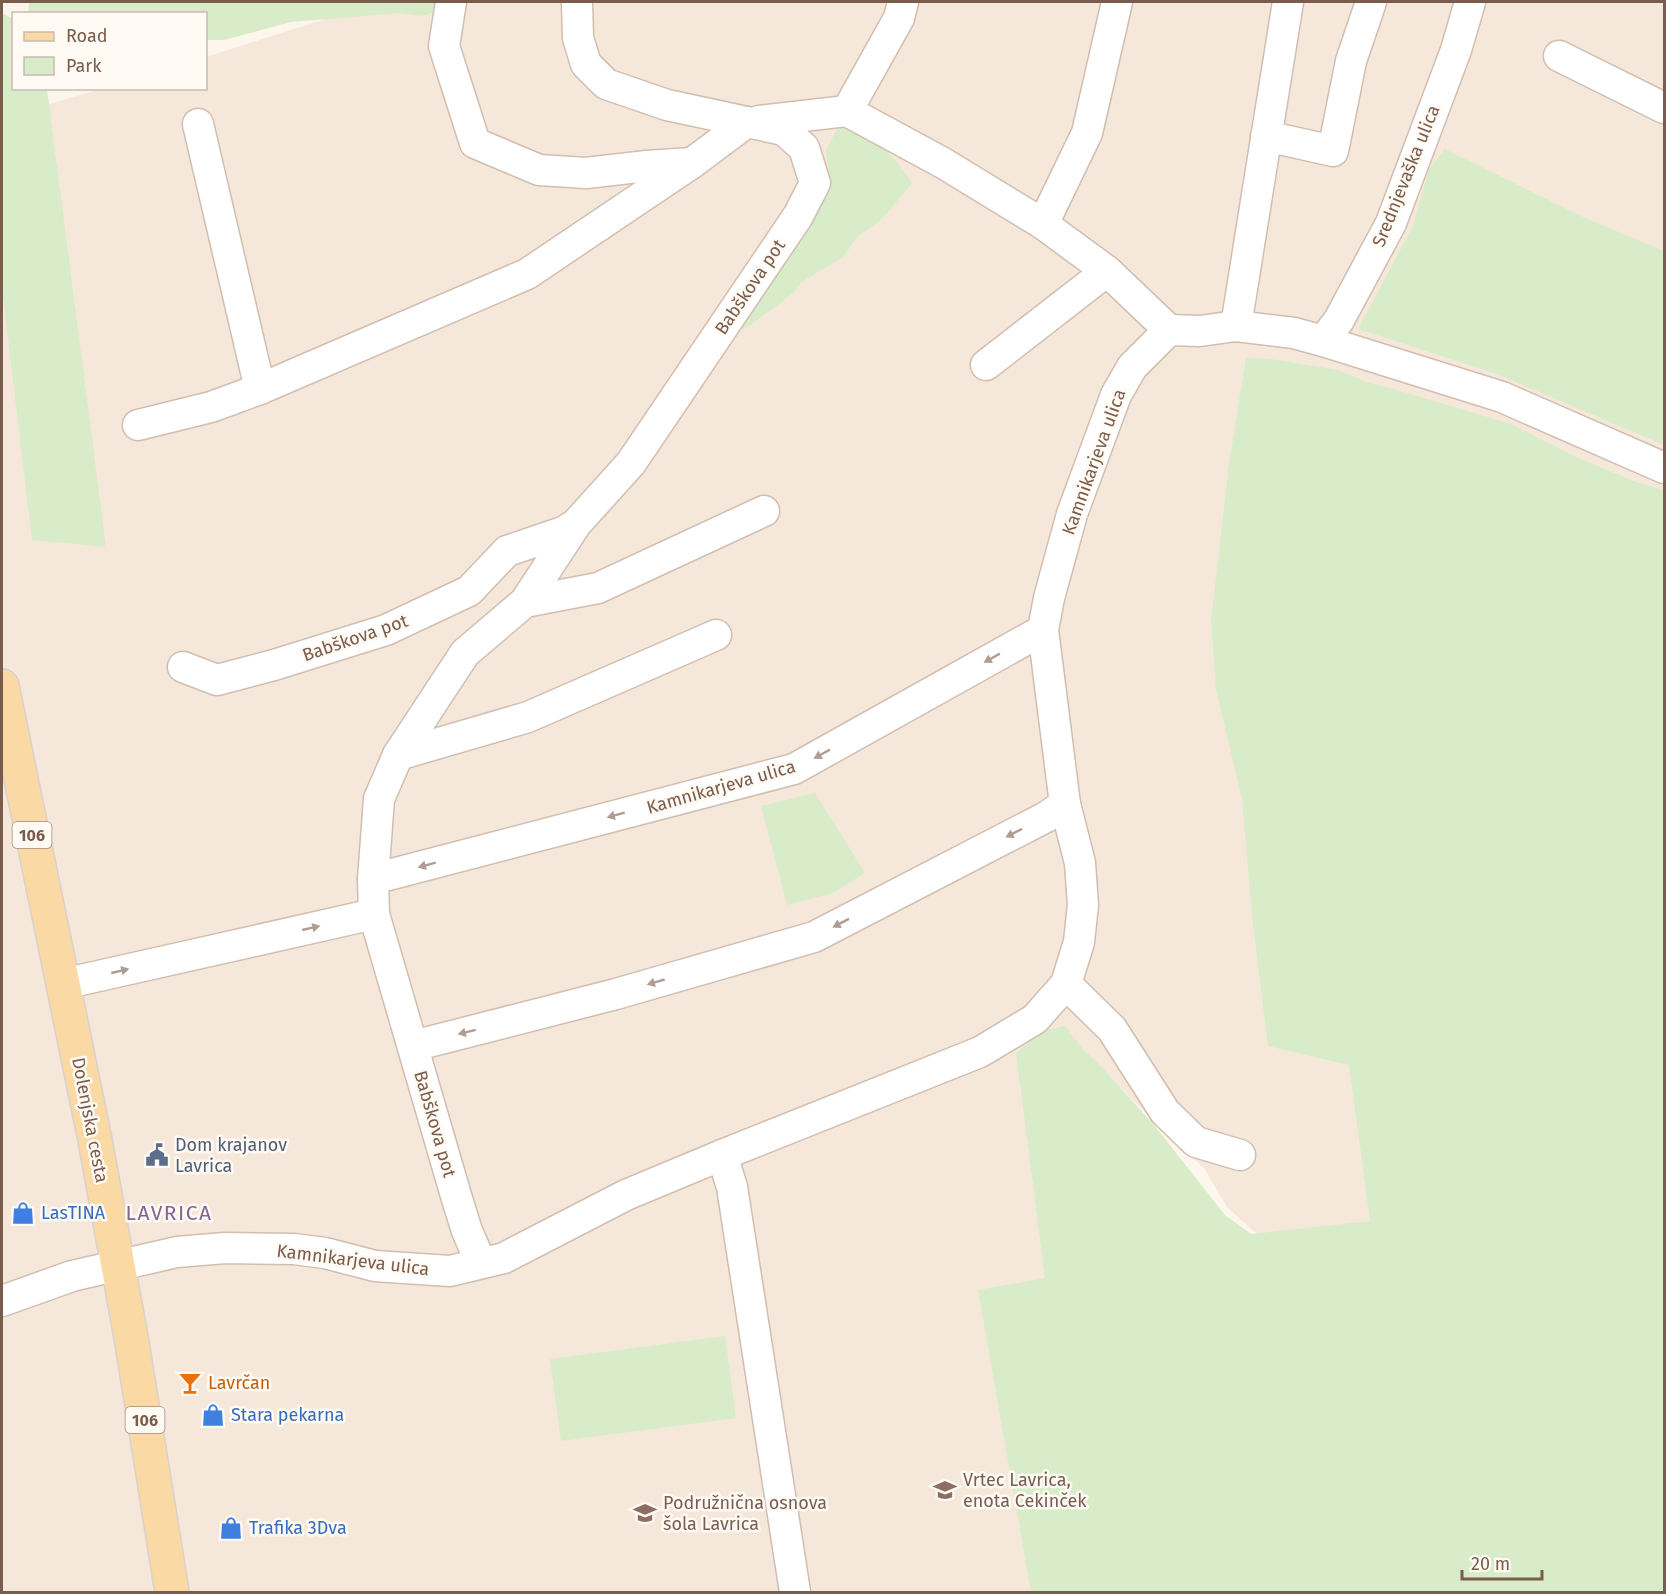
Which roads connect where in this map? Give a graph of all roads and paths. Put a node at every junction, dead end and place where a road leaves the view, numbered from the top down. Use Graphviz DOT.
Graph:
graph roads {
  1 [pos="451,2"];
  2 [pos="577,2"];
  3 [pos="903,2"];
  4 [pos="1117,2"];
  5 [pos="1288,2"];
  6 [pos="1371,2"];
  7 [pos="1470,2"];
  8 [pos="1559,56"];
  9 [pos="1665,108"];
  10 [pos="847,111"];
  11 [pos="747,122"];
  12 [pos="198,124"];
  13 [pos="1266,136"];
  14 [pos="692,163"];
  15 [pos="1043,224"];
  16 [pos="1107,272"];
  17 [pos="1236,326"];
  18 [pos="1169,330"];
  19 [pos="1323,341"];
  20 [pos="986,365"];
  21 [pos="260,389"];
  22 [pos="138,425"];
  23 [pos="1665,468"];
  24 [pos="764,511"];
  25 [pos="576,524"];
  26 [pos="525,602"];
  27 [pos="1043,630"];
  28 [pos="716,635"];
  29 [pos="183,667"];
  30 [pos="2,686"];
  31 [pos="398,755"];
  32 [pos="1065,804"];
  33 [pos="373,879"];
  34 [pos="374,914"];
  35 [pos="63,984"];
  36 [pos="1066,984"];
  37 [pos="414,1046"];
  38 [pos="722,1155"];
  39 [pos="1240,1155"];
  40 [pos="481,1263"];
  41 [pos="117,1266"];
  42 [pos="2,1301"];
  43 [pos="172,1593"];
  44 [pos="795,1593"];
  1 -- 14 [label="street"];
  2 -- 11 [label="street"];
  3 -- 10 [label="street"];
  4 -- 15 [label="street"];
  5 -- 13 [label="street"];
  6 -- 13 [label="street"];
  7 -- 19 [label="street, Srednjevaška ulica"];
  8 -- 9 [label="street"];
  10 -- 11 [label="street"];
  10 -- 15 [label="street"];
  11 -- 14 [label="street"];
  11 -- 25 [label="street, Babškova pot"];
  12 -- 21 [label="street"];
  13 -- 17 [label="street"];
  14 -- 21 [label="street"];
  15 -- 16 [label="street"];
  16 -- 18 [label="street"];
  16 -- 20 [label="street"];
  17 -- 18 [label="street"];
  17 -- 19 [label="street"];
  18 -- 27 [label="street, Kamnikarjeva ulica"];
  19 -- 23 [label="street"];
  21 -- 22 [label="street"];
  24 -- 26 [label="street, Babškova pot"];
  25 -- 26 [label="street, Babškova pot"];
  25 -- 29 [label="street, Babškova pot"];
  26 -- 31 [label="street, Babškova pot"];
  27 -- 32 [label="street, Kamnikarjeva ulica"];
  27 -- 33 [label="street, Kamnikarjeva ulica, one-way"];
  28 -- 31 [label="street"];
  30 -- 35 [label="main road, Dolenjska cesta / 106"];
  31 -- 33 [label="street, Babškova pot"];
  32 -- 36 [label="street, Kamnikarjeva ulica"];
  32 -- 37 [label="street, one-way"];
  33 -- 34 [label="street, Babškova pot"];
  35 -- 34 [label="street, one-way"];
  34 -- 37 [label="street, Babškova pot"];
  35 -- 41 [label="main road, Dolenjska cesta / 106"];
  36 -- 38 [label="street, Kamnikarjeva ulica"];
  36 -- 39 [label="street"];
  37 -- 40 [label="street, Babškova pot"];
  38 -- 40 [label="street, Kamnikarjeva ulica"];
  38 -- 44 [label="street"];
  40 -- 41 [label="street, Kamnikarjeva ulica"];
  41 -- 42 [label="street, Kamnikarjeva ulica"];
  41 -- 43 [label="main road, Dolenjska cesta / 106"];
}
